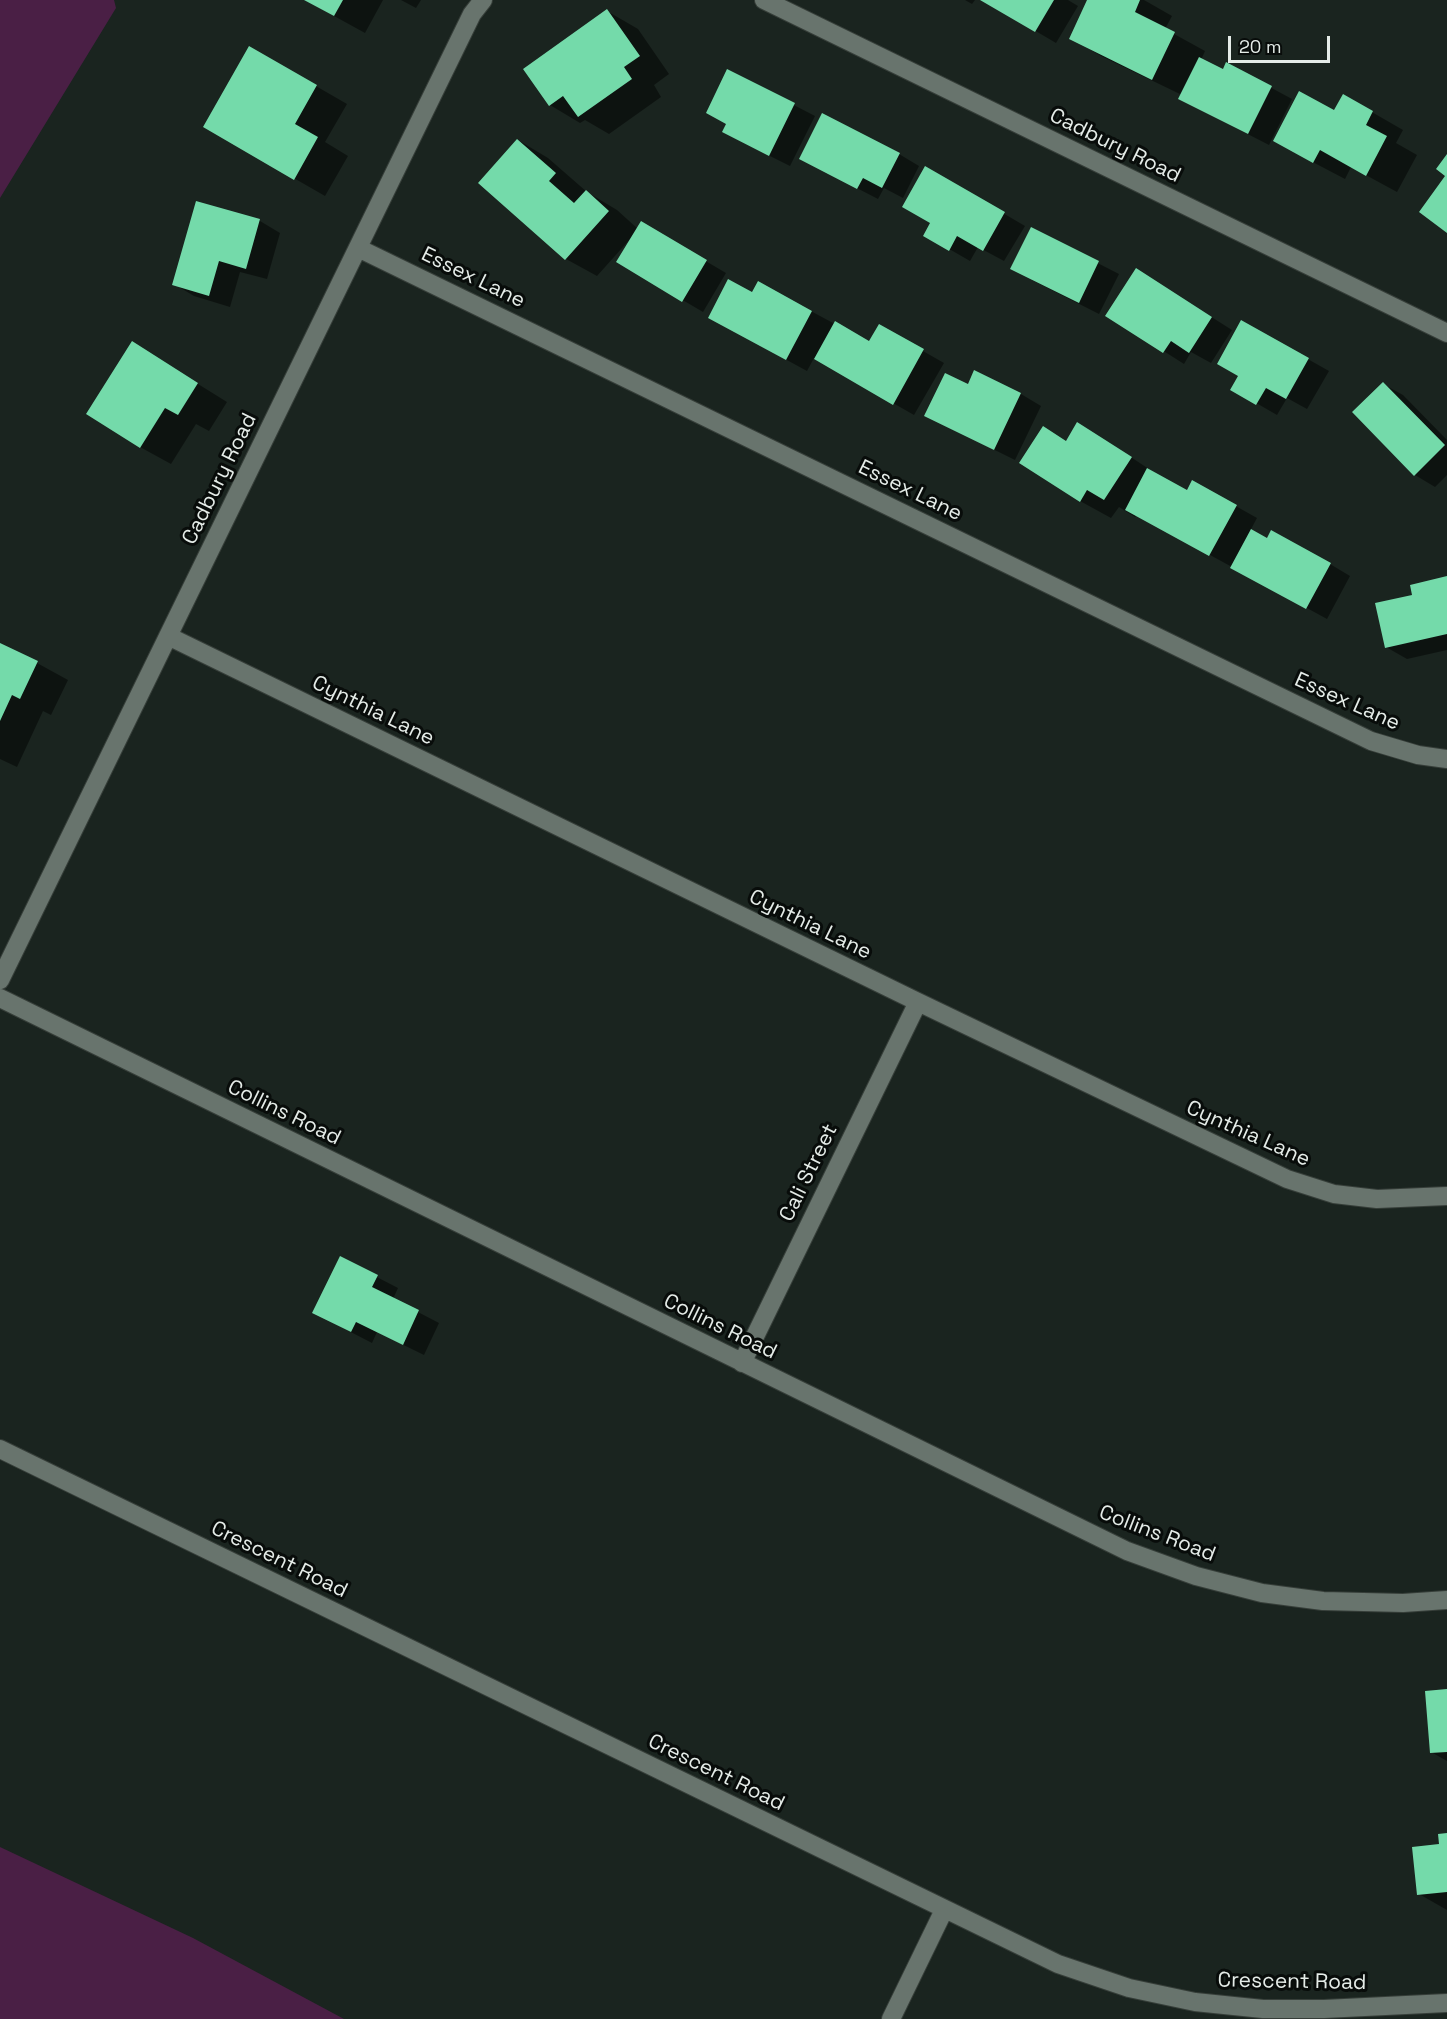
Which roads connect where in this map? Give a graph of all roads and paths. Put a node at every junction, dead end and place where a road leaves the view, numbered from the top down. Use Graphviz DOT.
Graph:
graph roads {
  1 [pos="483,0"];
  2 [pos="764,0"];
  3 [pos="358,248"];
  4 [pos="1447,333"];
  5 [pos="168,636"];
  6 [pos="1447,759"];
  7 [pos="0,980"];
  8 [pos="0,998"];
  9 [pos="918,1002"];
  10 [pos="1447,1196"];
  11 [pos="742,1363"];
  12 [pos="0,1449"];
  13 [pos="1447,1600"];
  14 [pos="945,1910"];
  15 [pos="1447,2003"];
  16 [pos="891,2019"];
  1 -- 3 [label="street, Cadbury Road"];
  2 -- 4 [label="street, Cadbury Road"];
  3 -- 5 [label="street, Cadbury Road"];
  3 -- 6 [label="street, Essex Lane"];
  5 -- 7 [label="street, Cadbury Road"];
  5 -- 9 [label="street, Cynthia Lane"];
  8 -- 11 [label="street, Collins Road"];
  9 -- 10 [label="street, Cynthia Lane"];
  9 -- 11 [label="street, Cali Street"];
  11 -- 13 [label="street, Collins Road"];
  12 -- 14 [label="street, Crescent Road"];
  14 -- 15 [label="street, Crescent Road"];
  14 -- 16 [label="street"];
}
